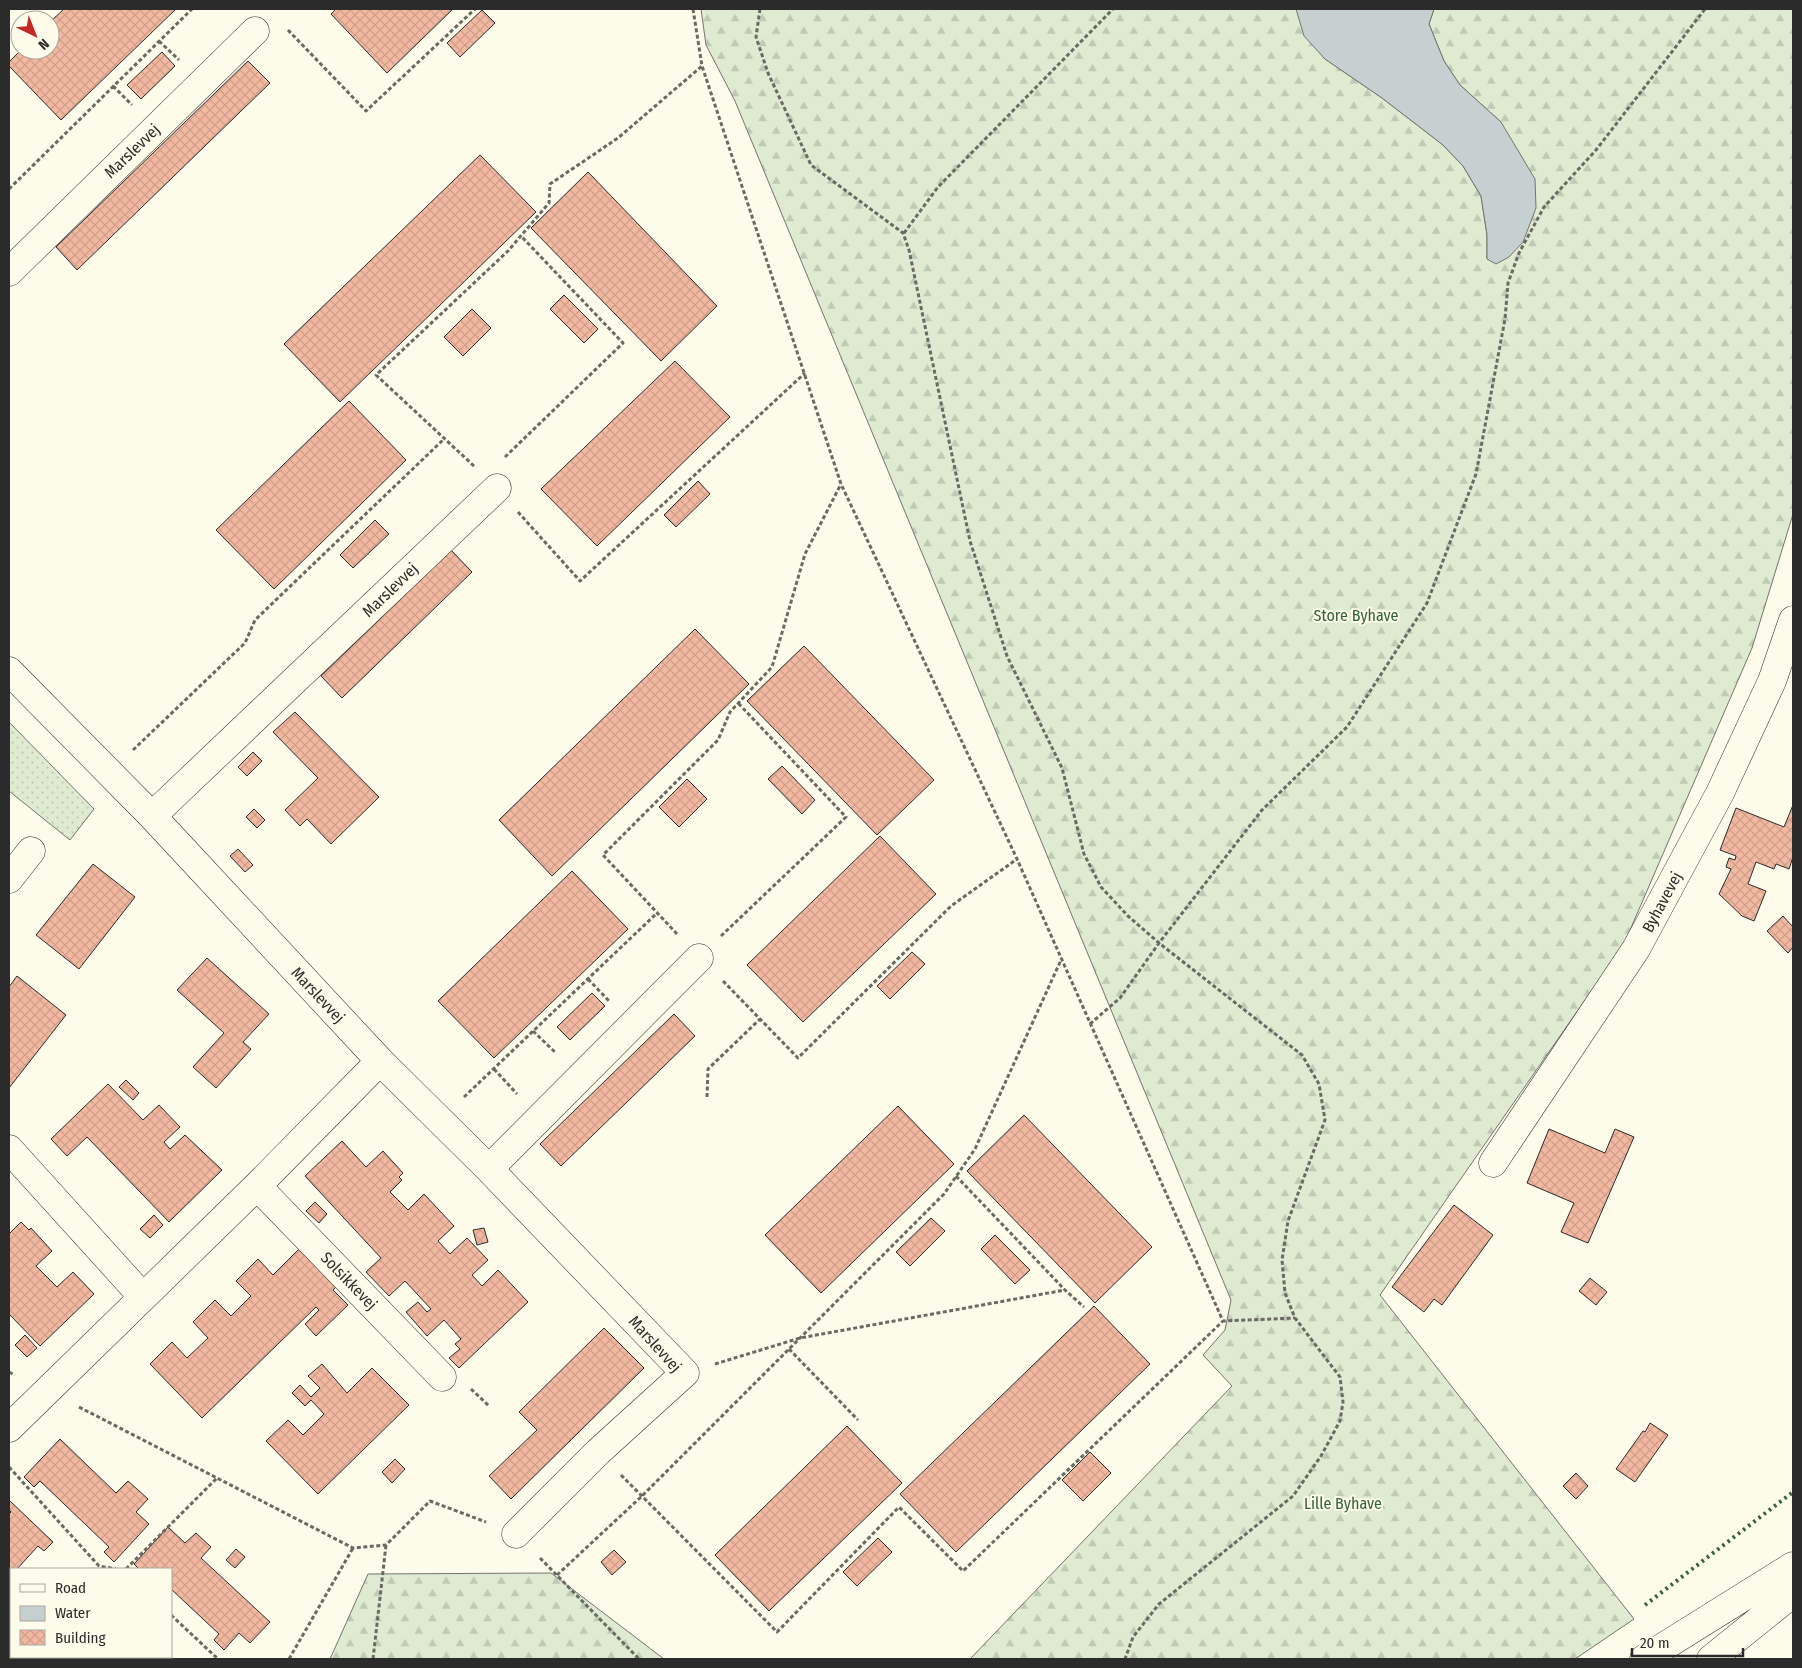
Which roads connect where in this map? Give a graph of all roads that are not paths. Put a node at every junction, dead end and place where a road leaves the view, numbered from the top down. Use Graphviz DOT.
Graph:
graph roads {
  1 [pos="255,31"];
  2 [pos="9,272"];
  3 [pos="491,482"];
  4 [pos="1793,620"];
  5 [pos="9,671"];
  6 [pos="152,816"];
  7 [pos="31,851"];
  8 [pos="9,879"];
  9 [pos="699,958"];
  10 [pos="380,1061"];
  11 [pos="9,1149"];
  12 [pos="1493,1163"];
  13 [pos="488,1170"];
  14 [pos="257,1186"];
  15 [pos="143,1297"];
  16 [pos="442,1377"];
  17 [pos="9,1428"];
  18 [pos="516,1534"];
  19 [pos="1793,1566"];
  20 [pos="1793,1593"];
  21 [pos="1644,1659"];
  22 [pos="1711,1659"];
  1 -- 2 [label="street, Marslevvej"];
  3 -- 6 [label="street, Marslevvej"];
  4 -- 12 [label="street, Byhavevej"];
  5 -- 6 [label="street, Marslevvej"];
  6 -- 10 [label="street, Marslevvej"];
  7 -- 8 [label="street"];
  9 -- 13 [label="street"];
  10 -- 13 [label="street, Marslevvej"];
  10 -- 14 [label="street"];
  11 -- 15 [label="street"];
  13 -- 18 [label="street, Marslevvej"];
  14 -- 15 [label="street"];
  14 -- 16 [label="street, Solsikkevej"];
  15 -- 17 [label="street"];
  19 -- 21 [label="street"];
  20 -- 22 [label="street"];
}
